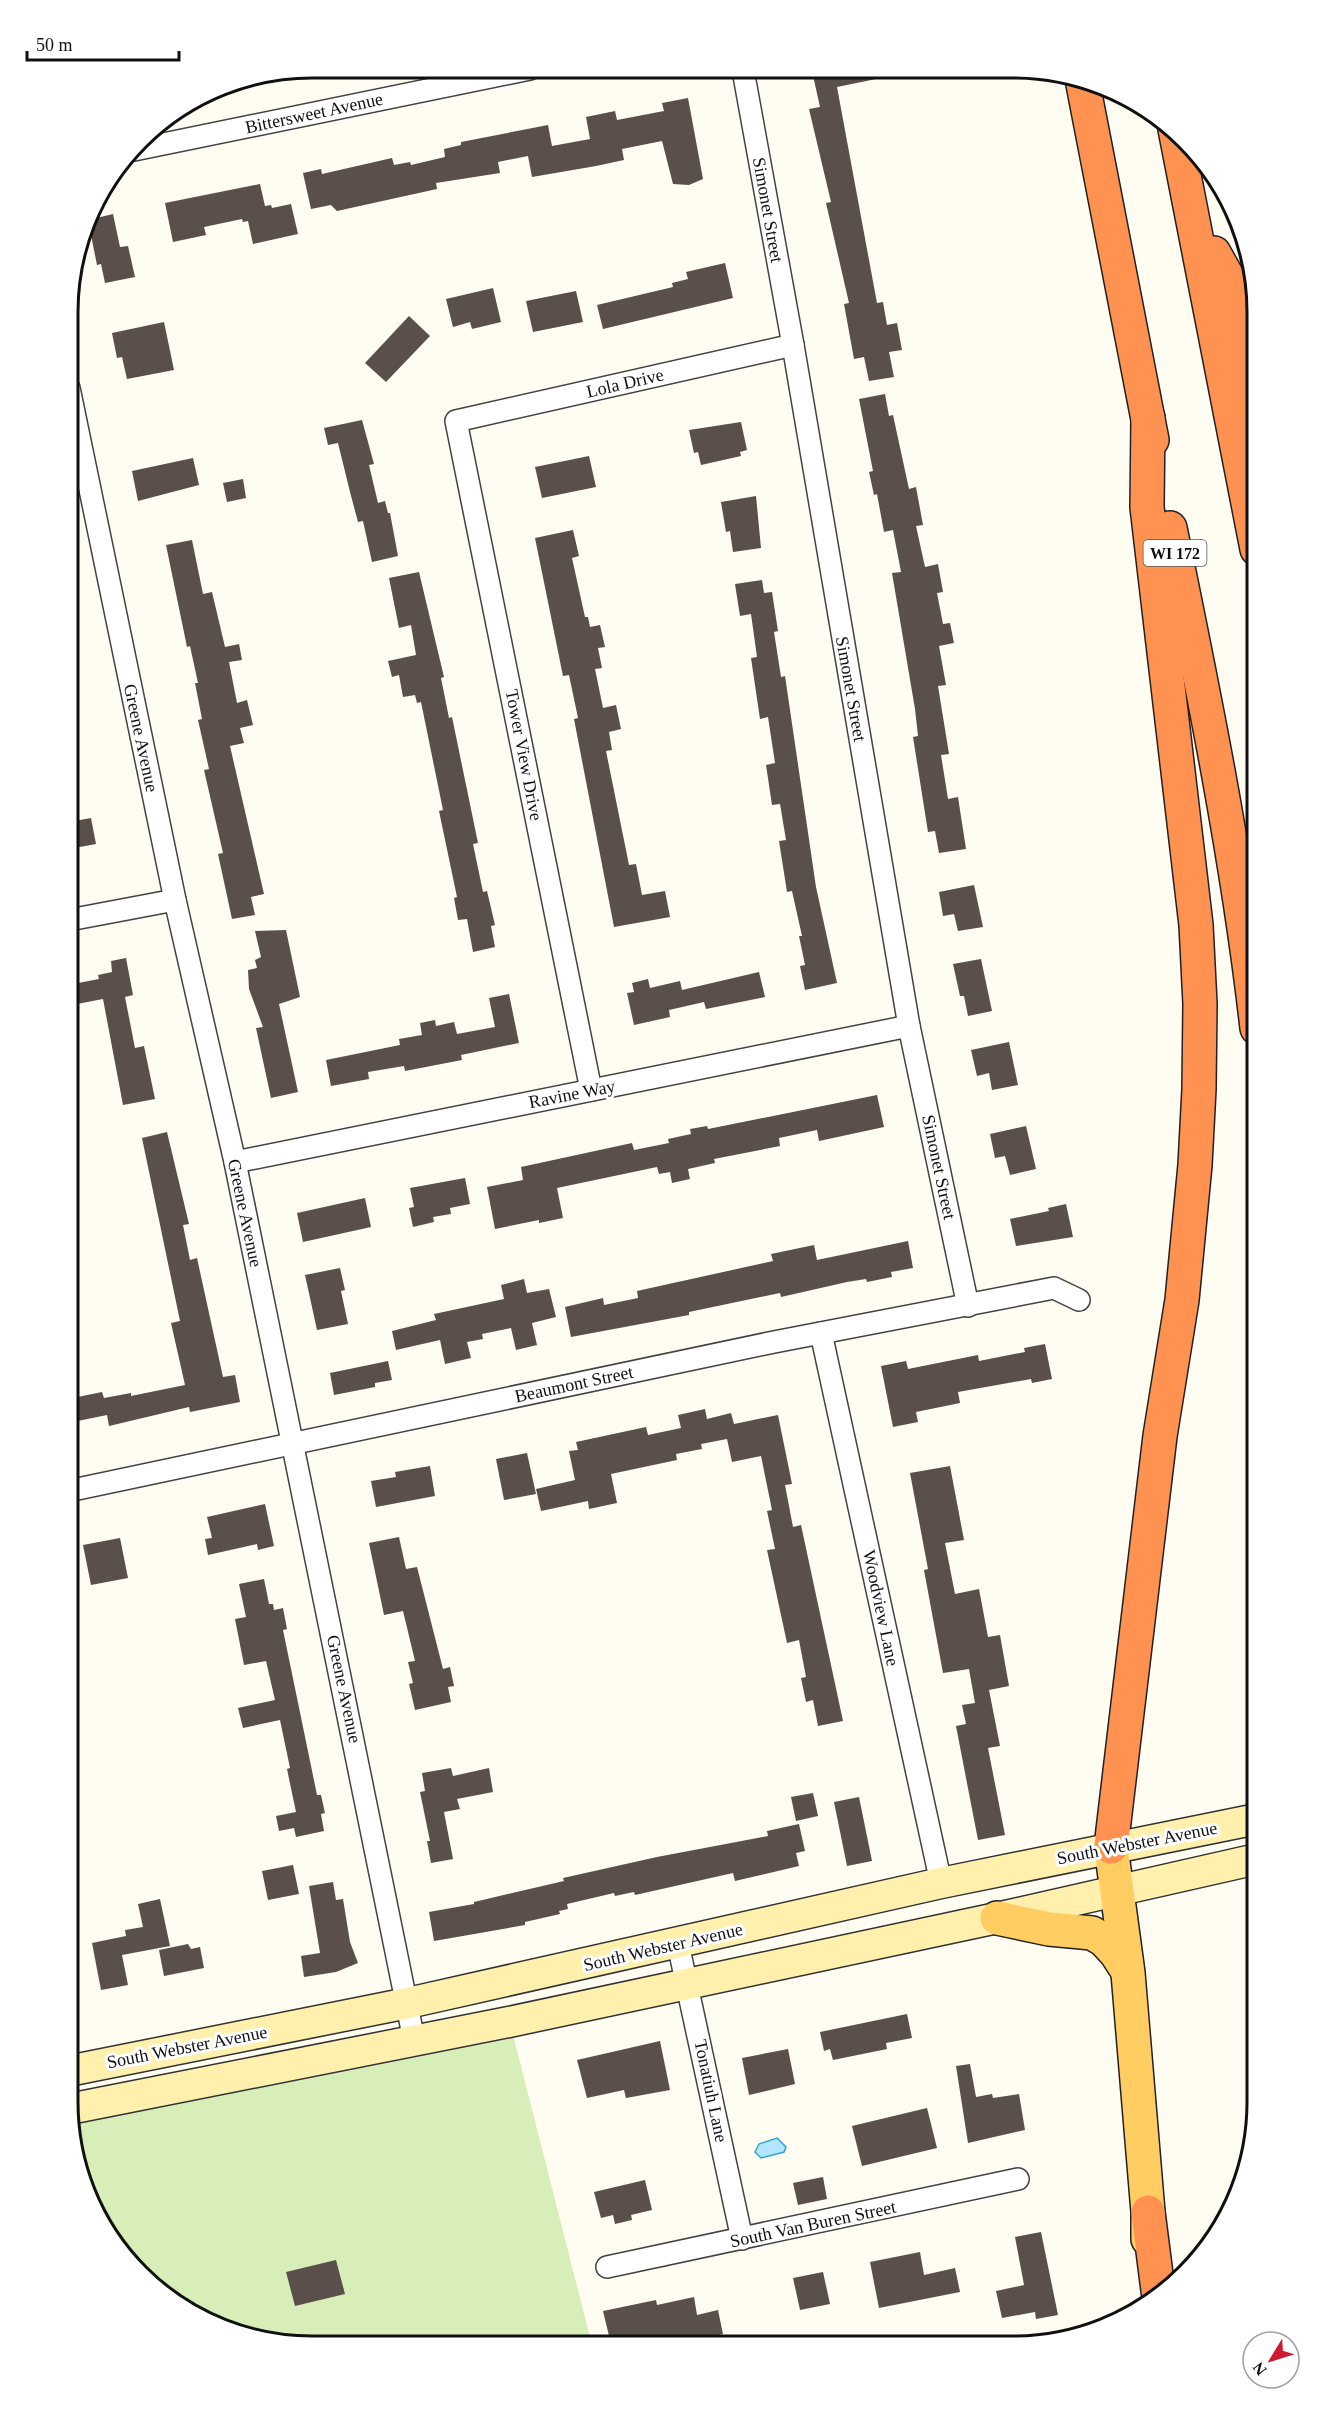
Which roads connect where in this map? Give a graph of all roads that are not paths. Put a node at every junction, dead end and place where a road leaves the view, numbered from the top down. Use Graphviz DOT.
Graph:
graph roads {
  1 [pos="486,78"];
  2 [pos="743,78"];
  3 [pos="1084,89"];
  4 [pos="1178,146"];
  5 [pos="144,148"];
  6 [pos="1193,215"];
  7 [pos="793,345"];
  8 [pos="1247,366"];
  9 [pos="1148,418"];
  10 [pos="456,421"];
  11 [pos="78,431"];
  12 [pos="1247,497"];
  13 [pos="175,900"];
  14 [pos="78,918"];
  15 [pos="1247,945"];
  16 [pos="909,1026"];
  17 [pos="591,1090"];
  18 [pos="235,1162"];
  19 [pos="1079,1300"];
  20 [pos="968,1306"];
  21 [pos="821,1333"];
  22 [pos="293,1443"];
  23 [pos="78,1489"];
  24 [pos="1247,1821"];
  25 [pos="1111,1848"];
  26 [pos="1247,1861"];
  27 [pos="941,1883"];
  28 [pos="1115,1890"];
  29 [pos="997,1918"];
  30 [pos="678,1944"];
  31 [pos="1128,1973"];
  32 [pos="688,1984"];
  33 [pos="408,2003"];
  34 [pos="414,2040"];
  35 [pos="78,2069"];
  36 [pos="78,2107"];
  37 [pos="1018,2180"];
  38 [pos="1148,2212"];
  39 [pos="742,2239"];
  40 [pos="607,2267"];
  41 [pos="1158,2287"];
  42 [pos="1147,2294"];
  1 -- 5 [label="street, Bittersweet Avenue"];
  2 -- 7 [label="street, Simonet Street"];
  3 -- 9 [label="highway, WI 172"];
  4 -- 6 [label="highway"];
  6 -- 8 [label="highway"];
  6 -- 12 [label="highway"];
  7 -- 10 [label="street, Lola Drive"];
  7 -- 16 [label="street, Simonet Street"];
  9 -- 15 [label="highway, WI 172"];
  9 -- 25 [label="highway"];
  10 -- 17 [label="street, Tower View Drive"];
  11 -- 13 [label="street, Greene Avenue"];
  13 -- 14 [label="street"];
  13 -- 18 [label="street, Greene Avenue"];
  16 -- 17 [label="street, Ravine Way"];
  16 -- 20 [label="street, Simonet Street"];
  17 -- 18 [label="street, Ravine Way"];
  18 -- 22 [label="street, Greene Avenue"];
  19 -- 20 [label="street, Beaumont Street"];
  20 -- 21 [label="street, Beaumont Street"];
  21 -- 22 [label="street, Beaumont Street"];
  21 -- 27 [label="street, Woodview Lane"];
  22 -- 23 [label="street, Beaumont Street"];
  22 -- 33 [label="street, Greene Avenue"];
  24 -- 25 [label="main road, South Webster Avenue"];
  25 -- 27 [label="main road, South Webster Avenue"];
  25 -- 28 [label="main road"];
  26 -- 28 [label="main road, South Webster Avenue"];
  27 -- 30 [label="main road, South Webster Avenue"];
  28 -- 29 [label="main road, South Webster Avenue"];
  28 -- 31 [label="main road"];
  29 -- 31 [label="main road"];
  29 -- 32 [label="main road, South Webster Avenue"];
  30 -- 32 [label="street, Tonatiuh Lane"];
  30 -- 33 [label="main road, South Webster Avenue"];
  31 -- 38 [label="main road"];
  32 -- 34 [label="main road, South Webster Avenue"];
  32 -- 39 [label="street, Tonatiuh Lane"];
  33 -- 34 [label="street, Greene Avenue"];
  33 -- 35 [label="main road, South Webster Avenue"];
  34 -- 36 [label="main road, South Webster Avenue"];
  37 -- 39 [label="street, South Van Buren Street"];
  38 -- 41 [label="highway"];
  38 -- 42 [label="main road"];
  39 -- 40 [label="street, South Van Buren Street"];
}
